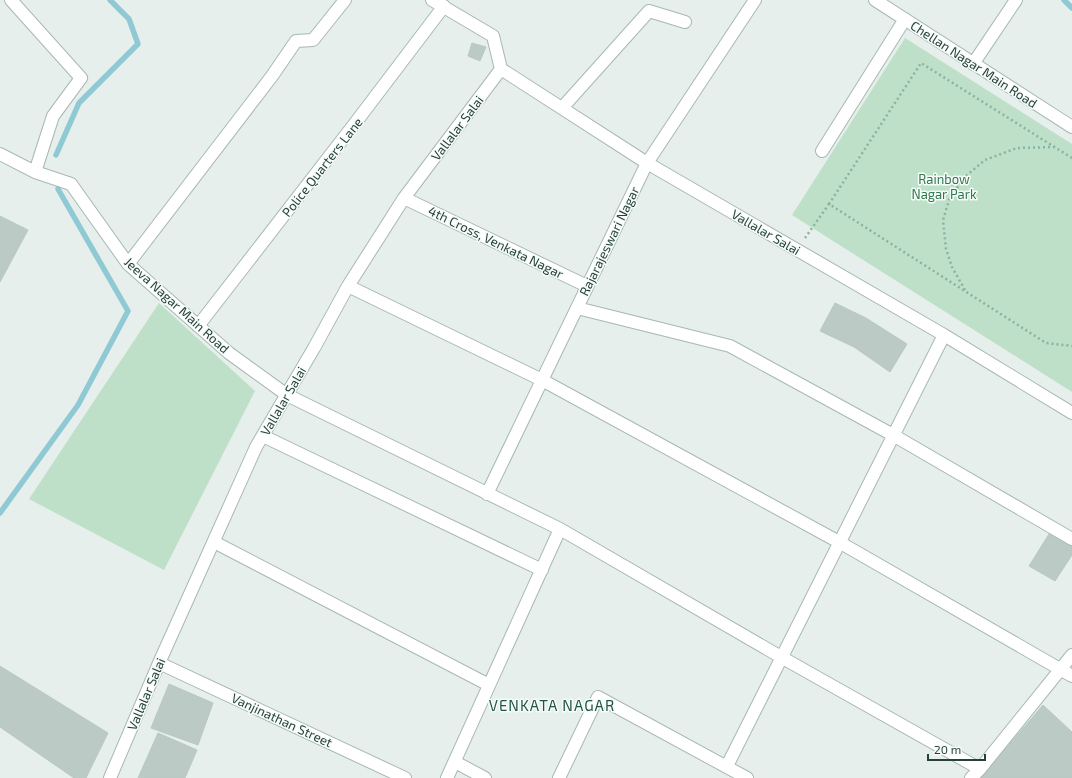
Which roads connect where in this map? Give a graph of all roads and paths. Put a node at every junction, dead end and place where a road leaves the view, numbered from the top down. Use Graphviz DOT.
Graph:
graph roads {
  1 [pos="11,0"];
  2 [pos="345,0"];
  3 [pos="432,0"];
  4 [pos="755,0"];
  5 [pos="875,0"];
  6 [pos="1016,0"];
  7 [pos="444,6"];
  8 [pos="905,19"];
  9 [pos="685,22"];
  10 [pos="973,64"];
  11 [pos="501,69"];
  12 [pos="562,108"];
  13 [pos="1072,128"];
  14 [pos="1055,147"];
  15 [pos="822,151"];
  16 [pos="0,154"];
  17 [pos="1072,158"];
  18 [pos="647,163"];
  19 [pos="35,172"];
  20 [pos="404,198"];
  21 [pos="829,204"];
  22 [pos="798,250"];
  23 [pos="128,264"];
  24 [pos="348,286"];
  25 [pos="587,286"];
  26 [pos="965,291"];
  27 [pos="577,308"];
  28 [pos="198,326"];
  29 [pos="944,335"];
  30 [pos="1072,346"];
  31 [pos="542,380"];
  32 [pos="287,395"];
  33 [pos="1072,412"];
  34 [pos="893,435"];
  35 [pos="263,436"];
  36 [pos="487,494"];
  37 [pos="560,529"];
  38 [pos="1072,539"];
  39 [pos="214,542"];
  40 [pos="839,542"];
  41 [pos="542,570"];
  42 [pos="1072,655"];
  43 [pos="781,657"];
  44 [pos="159,663"];
  45 [pos="1060,670"];
  46 [pos="1072,676"];
  47 [pos="489,685"];
  48 [pos="455,762"];
  49 [pos="726,766"];
  50 [pos="980,769"];
  51 [pos="110,778"];
  52 [pos="405,778"];
  53 [pos="447,778"];
  54 [pos="485,778"];
  55 [pos="559,778"];
  56 [pos="747,778"];
  57 [pos="971,778"];
  1 -- 19 [label="street"];
  2 -- 23 [label="street"];
  3 -- 7 [label="street"];
  4 -- 18 [label="street, Rajarajeswari Nagar"];
  5 -- 8 [label="street, Chellan Nagar Main Road"];
  6 -- 10 [label="street"];
  7 -- 11 [label="street"];
  7 -- 28 [label="street, Police Quarters Lane"];
  8 -- 10 [label="street, Chellan Nagar Main Road"];
  8 -- 15 [label="street"];
  9 -- 12 [label="street"];
  10 -- 13 [label="street, Chellan Nagar Main Road"];
  11 -- 12 [label="street, Vallalar Salai"];
  11 -- 20 [label="street, Vallalar Salai"];
  12 -- 18 [label="street, Vallalar Salai"];
  14 -- 17 [label="path"];
  14 -- 21 [label="path"];
  14 -- 26 [label="path"];
  16 -- 19 [label="street, Jeeva Nagar Main Road"];
  18 -- 22 [label="street, Vallalar Salai"];
  18 -- 25 [label="street, Rajarajeswari Nagar"];
  19 -- 23 [label="street, Jeeva Nagar Main Road"];
  20 -- 24 [label="street, Vallalar Salai"];
  20 -- 25 [label="street, 4th Cross, Venkata Nagar"];
  21 -- 22 [label="path"];
  21 -- 26 [label="path"];
  22 -- 29 [label="street, Vallalar Salai"];
  23 -- 28 [label="street, Jeeva Nagar Main Road"];
  24 -- 31 [label="street"];
  24 -- 32 [label="street, Vallalar Salai"];
  25 -- 27 [label="street, Rajarajeswari Nagar"];
  26 -- 30 [label="path"];
  27 -- 31 [label="street, Rajarajeswari Nagar"];
  27 -- 34 [label="street"];
  28 -- 32 [label="street, Jeeva Nagar Main Road"];
  29 -- 33 [label="street, Vallalar Salai"];
  29 -- 34 [label="street"];
  31 -- 36 [label="street, Rajarajeswari Nagar"];
  31 -- 40 [label="street"];
  32 -- 35 [label="street, Vallalar Salai"];
  32 -- 36 [label="street, Jeeva Nagar Main Road"];
  34 -- 38 [label="street"];
  34 -- 40 [label="street"];
  35 -- 39 [label="street, Vallalar Salai"];
  35 -- 41 [label="street"];
  36 -- 37 [label="street, Jeeva Nagar Main Road"];
  37 -- 41 [label="street"];
  37 -- 43 [label="street, Jeeva Nagar Main Road"];
  39 -- 44 [label="street, Vallalar Salai"];
  39 -- 47 [label="street"];
  40 -- 43 [label="street"];
  40 -- 45 [label="street"];
  41 -- 47 [label="street"];
  42 -- 45 [label="street"];
  43 -- 49 [label="street"];
  43 -- 50 [label="street, Jeeva Nagar Main Road"];
  44 -- 51 [label="street, Vallalar Salai"];
  44 -- 52 [label="street, Vanjinathan Street"];
  45 -- 46 [label="street"];
  45 -- 50 [label="street"];
  47 -- 48 [label="street"];
  48 -- 53 [label="street"];
  48 -- 54 [label="street"];
  49 -- 55 [label="street"];
  49 -- 56 [label="street"];
  50 -- 57 [label="street"];
}
